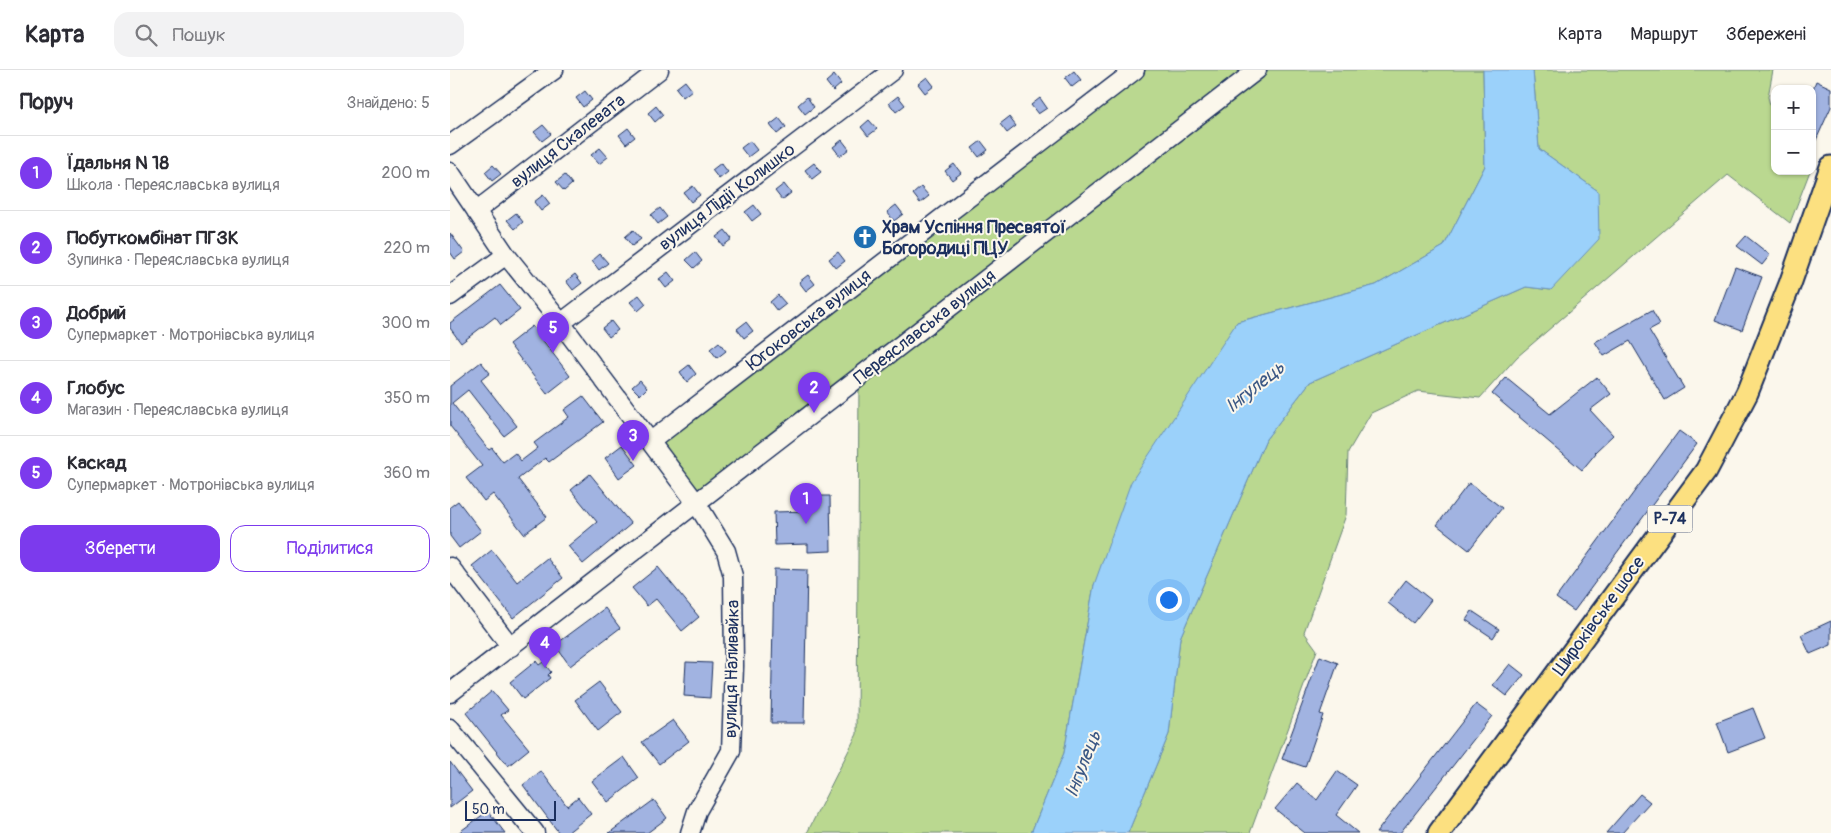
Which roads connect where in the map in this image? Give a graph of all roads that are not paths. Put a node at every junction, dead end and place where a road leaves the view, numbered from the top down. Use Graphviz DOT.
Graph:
graph roads {
  1 [pos="554,70"];
  2 [pos="659,70"];
  3 [pos="893,70"];
  4 [pos="1134,70"];
  5 [pos="1257,70"];
  6 [pos="450,145"];
  7 [pos="1831,167"];
  8 [pos="450,172"];
  9 [pos="476,211"];
  10 [pos="506,255"];
  11 [pos="450,296"];
  12 [pos="561,323"];
  13 [pos="651,441"];
  14 [pos="697,504"];
  15 [pos="450,566"];
  16 [pos="511,647"];
  17 [pos="450,694"];
  18 [pos="450,729"];
  19 [pos="534,833"];
  20 [pos="690,833"];
  21 [pos="1439,833"];
  1 -- 6 [label="street"];
  2 -- 9 [label="street, вулиця Скалевата"];
  3 -- 12 [label="street, вулиця Лідії Колишко"];
  4 -- 13 [label="street, Югоковська вулиця"];
  5 -- 14 [label="street, Переяславська вулиця"];
  7 -- 21 [label="main road, Широківське шосе / Р-74"];
  8 -- 9 [label="street, вулиця Наливайка"];
  9 -- 10 [label="street, вулиця Наливайка"];
  10 -- 11 [label="street"];
  10 -- 12 [label="street, вулиця Наливайка"];
  12 -- 13 [label="street, вулиця Наливайка"];
  13 -- 14 [label="street, вулиця Наливайка"];
  14 -- 16 [label="street, Переяславська вулиця"];
  14 -- 20 [label="street, вулиця Наливайка"];
  15 -- 16 [label="street"];
  16 -- 17 [label="street, Переяславська вулиця"];
  18 -- 19 [label="street"];
}
